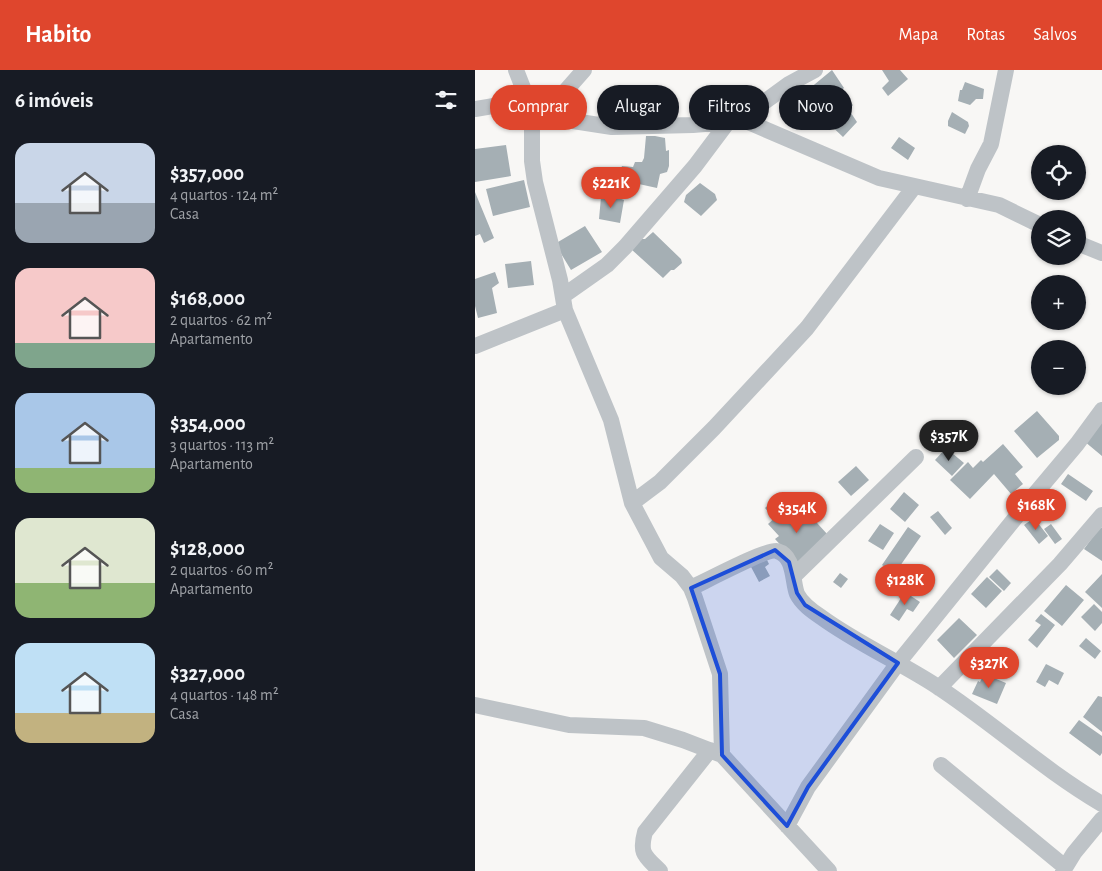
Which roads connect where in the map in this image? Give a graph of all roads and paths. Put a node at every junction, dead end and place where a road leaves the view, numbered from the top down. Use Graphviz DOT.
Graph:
graph roads {
  1 [pos="516,70"];
  2 [pos="584,70"];
  3 [pos="815,70"];
  4 [pos="1006,70"];
  5 [pos="524,85"];
  6 [pos="565,85"];
  7 [pos="769,97"];
  8 [pos="475,109"];
  9 [pos="490,109"];
  10 [pos="587,123"];
  11 [pos="689,125"];
  12 [pos="534,130"];
  13 [pos="726,130"];
  14 [pos="759,130"];
  15 [pos="913,187"];
  16 [pos="967,199"];
  17 [pos="1031,221"];
  18 [pos="1086,247"];
  19 [pos="1102,253"];
  20 [pos="564,303"];
  21 [pos="475,346"];
  22 [pos="1102,410"];
  23 [pos="916,457"];
  24 [pos="632,503"];
  25 [pos="1102,515"];
  26 [pos="794,576"];
  27 [pos="691,588"];
  28 [pos="898,663"];
  29 [pos="939,688"];
  30 [pos="475,705"];
  31 [pos="716,753"];
  32 [pos="941,765"];
  33 [pos="1102,804"];
  34 [pos="1102,819"];
  35 [pos="787,826"];
  36 [pos="1064,869"];
  37 [pos="660,871"];
  38 [pos="829,871"];
  1 -- 5 [label="street"];
  2 -- 6 [label="street"];
  3 -- 7 [label="street"];
  4 -- 16 [label="street"];
  8 -- 9 [label="street"];
  10 -- 11 [label="street"];
  12 -- 20 [label="street"];
  13 -- 20 [label="street"];
  14 -- 15 [label="street"];
  15 -- 16 [label="street"];
  15 -- 24 [label="street"];
  16 -- 17 [label="street"];
  18 -- 19 [label="street"];
  20 -- 21 [label="street"];
  20 -- 24 [label="street"];
  22 -- 28 [label="street"];
  23 -- 26 [label="street"];
  24 -- 27 [label="street"];
  25 -- 29 [label="street"];
  26 -- 27 [label="street"];
  26 -- 28 [label="street"];
  27 -- 31 [label="street"];
  28 -- 29 [label="street"];
  28 -- 35 [label="street"];
  29 -- 33 [label="street"];
  30 -- 31 [label="street"];
  31 -- 35 [label="street"];
  31 -- 37 [label="street"];
  32 -- 36 [label="street"];
  34 -- 36 [label="street"];
  35 -- 38 [label="street"];
}
